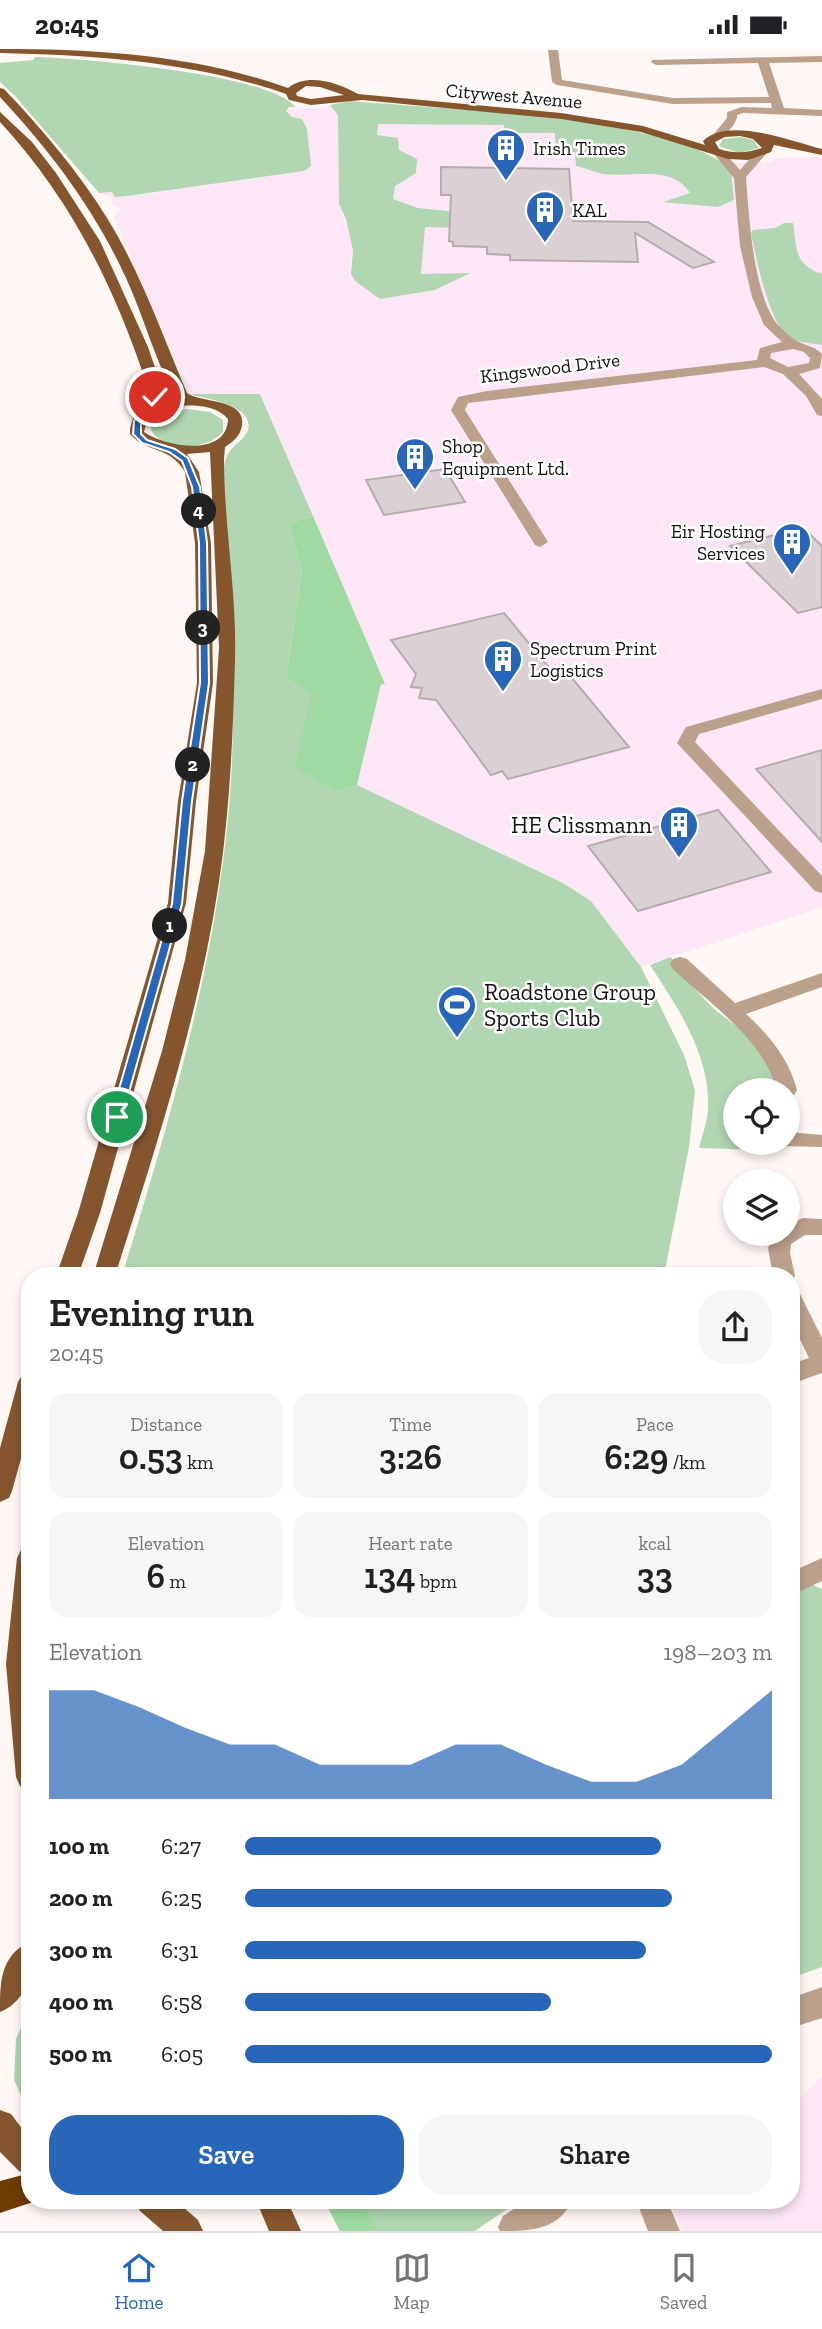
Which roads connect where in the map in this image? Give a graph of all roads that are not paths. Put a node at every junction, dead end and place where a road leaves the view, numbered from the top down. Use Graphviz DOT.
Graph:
graph roads {
  1 [pos="653,49"];
  2 [pos="5,50"];
  3 [pos="23,50"];
  4 [pos="553,50"];
  5 [pos="0,51"];
  6 [pos="822,59"];
  7 [pos="762,62"];
  8 [pos="659,74"];
  9 [pos="300,85"];
  10 [pos="273,86"];
  11 [pos="0,91"];
  12 [pos="290,92"];
  13 [pos="336,95"];
  14 [pos="663,99"];
  15 [pos="778,106"];
  16 [pos="822,113"];
  17 [pos="0,114"];
  18 [pos="733,118"];
  19 [pos="662,134"];
  20 [pos="718,135"];
  21 [pos="758,137"];
  22 [pos="716,152"];
  23 [pos="822,152"];
  24 [pos="762,154"];
  25 [pos="740,177"];
  26 [pos="771,325"];
  27 [pos="793,345"];
  28 [pos="770,348"];
  29 [pos="818,353"];
  30 [pos="766,363"];
  31 [pos="810,368"];
  32 [pos="788,371"];
  33 [pos="812,394"];
  34 [pos="189,401"];
  35 [pos="822,412"];
  36 [pos="143,415"];
  37 [pos="218,444"];
  38 [pos="172,450"];
  39 [pos="540,542"];
  40 [pos="822,694"];
  41 [pos="822,887"];
  42 [pos="680,964"];
  43 [pos="822,981"];
  44 [pos="730,1011"];
  45 [pos="784,1078"];
  46 [pos="800,1140"];
  47 [pos="816,1141"];
  48 [pos="822,1227"];
  49 [pos="800,1228"];
  50 [pos="779,1246"];
  51 [pos="70,1267"];
  52 [pos="107,1267"];
  53 [pos="782,1267"];
  54 [pos="800,1317"];
  55 [pos="822,1362"];
  56 [pos="800,1371"];
  57 [pos="21,1415"];
  58 [pos="0,1491"];
  59 [pos="21,1645"];
  60 [pos="21,1685"];
  61 [pos="21,1966"];
  62 [pos="1,1988"];
  63 [pos="822,2002"];
  64 [pos="800,2011"];
  65 [pos="0,2125"];
  66 [pos="21,2152"];
  67 [pos="21,2191"];
  68 [pos="0,2197"];
  69 [pos="161,2209"];
  70 [pos="275,2209"];
  71 [pos="541,2209"];
  72 [pos="654,2209"];
  73 [pos="514,2227"];
  74 [pos="187,2231"];
  75 [pos="285,2231"];
  76 [pos="664,2231"];
  1 -- 8 [label="street"];
  2 -- 3 [label="main road"];
  2 -- 5 [label="main road"];
  3 -- 5 [label="main road"];
  3 -- 10 [label="main road"];
  4 -- 14 [label="street"];
  6 -- 7 [label="street"];
  7 -- 8 [label="street"];
  7 -- 15 [label="street"];
  8 -- 14 [label="street"];
  9 -- 10 [label="main road"];
  9 -- 12 [label="main road"];
  9 -- 13 [label="main road"];
  10 -- 12 [label="main road"];
  11 -- 34 [label="main road"];
  12 -- 13 [label="main road"];
  13 -- 19 [label="main road, Citywest Avenue"];
  14 -- 15 [label="street"];
  15 -- 16 [label="street"];
  15 -- 18 [label="street"];
  17 -- 36 [label="main road"];
  18 -- 20 [label="street"];
  18 -- 21 [label="street"];
  19 -- 20 [label="main road, Citywest Avenue"];
  19 -- 22 [label="main road, Citywest Avenue"];
  20 -- 21 [label="main road, Citywest Avenue"];
  20 -- 22 [label="main road"];
  21 -- 23 [label="main road"];
  21 -- 24 [label="main road"];
  22 -- 24 [label="main road, Citywest Avenue"];
  22 -- 25 [label="street"];
  23 -- 24 [label="main road"];
  24 -- 25 [label="street"];
  25 -- 26 [label="street"];
  26 -- 27 [label="street"];
  26 -- 28 [label="street"];
  27 -- 28 [label="street"];
  27 -- 29 [label="street"];
  28 -- 30 [label="street"];
  29 -- 31 [label="street"];
  30 -- 32 [label="street"];
  30 -- 39 [label="street, Kingswood Drive"];
  31 -- 32 [label="street"];
  31 -- 33 [label="street"];
  32 -- 33 [label="street"];
  33 -- 35 [label="street"];
  34 -- 36 [label="main road"];
  34 -- 37 [label="main road"];
  36 -- 38 [label="main road"];
  37 -- 38 [label="main road"];
  37 -- 52 [label="main road"];
  38 -- 51 [label="main road"];
  40 -- 41 [label="street"];
  42 -- 44 [label="street"];
  43 -- 44 [label="street"];
  44 -- 45 [label="street"];
  46 -- 47 [label="street"];
  48 -- 49 [label="street"];
  50 -- 53 [label="street"];
  54 -- 55 [label="street"];
  55 -- 56 [label="street"];
  57 -- 58 [label="main road"];
  59 -- 60 [label="main road"];
  61 -- 62 [label="main road"];
  63 -- 64 [label="street"];
  65 -- 66 [label="main road"];
  67 -- 68 [label="highway"];
  69 -- 74 [label="main road"];
  70 -- 75 [label="main road"];
  71 -- 73 [label="street"];
  72 -- 76 [label="street"];
}
